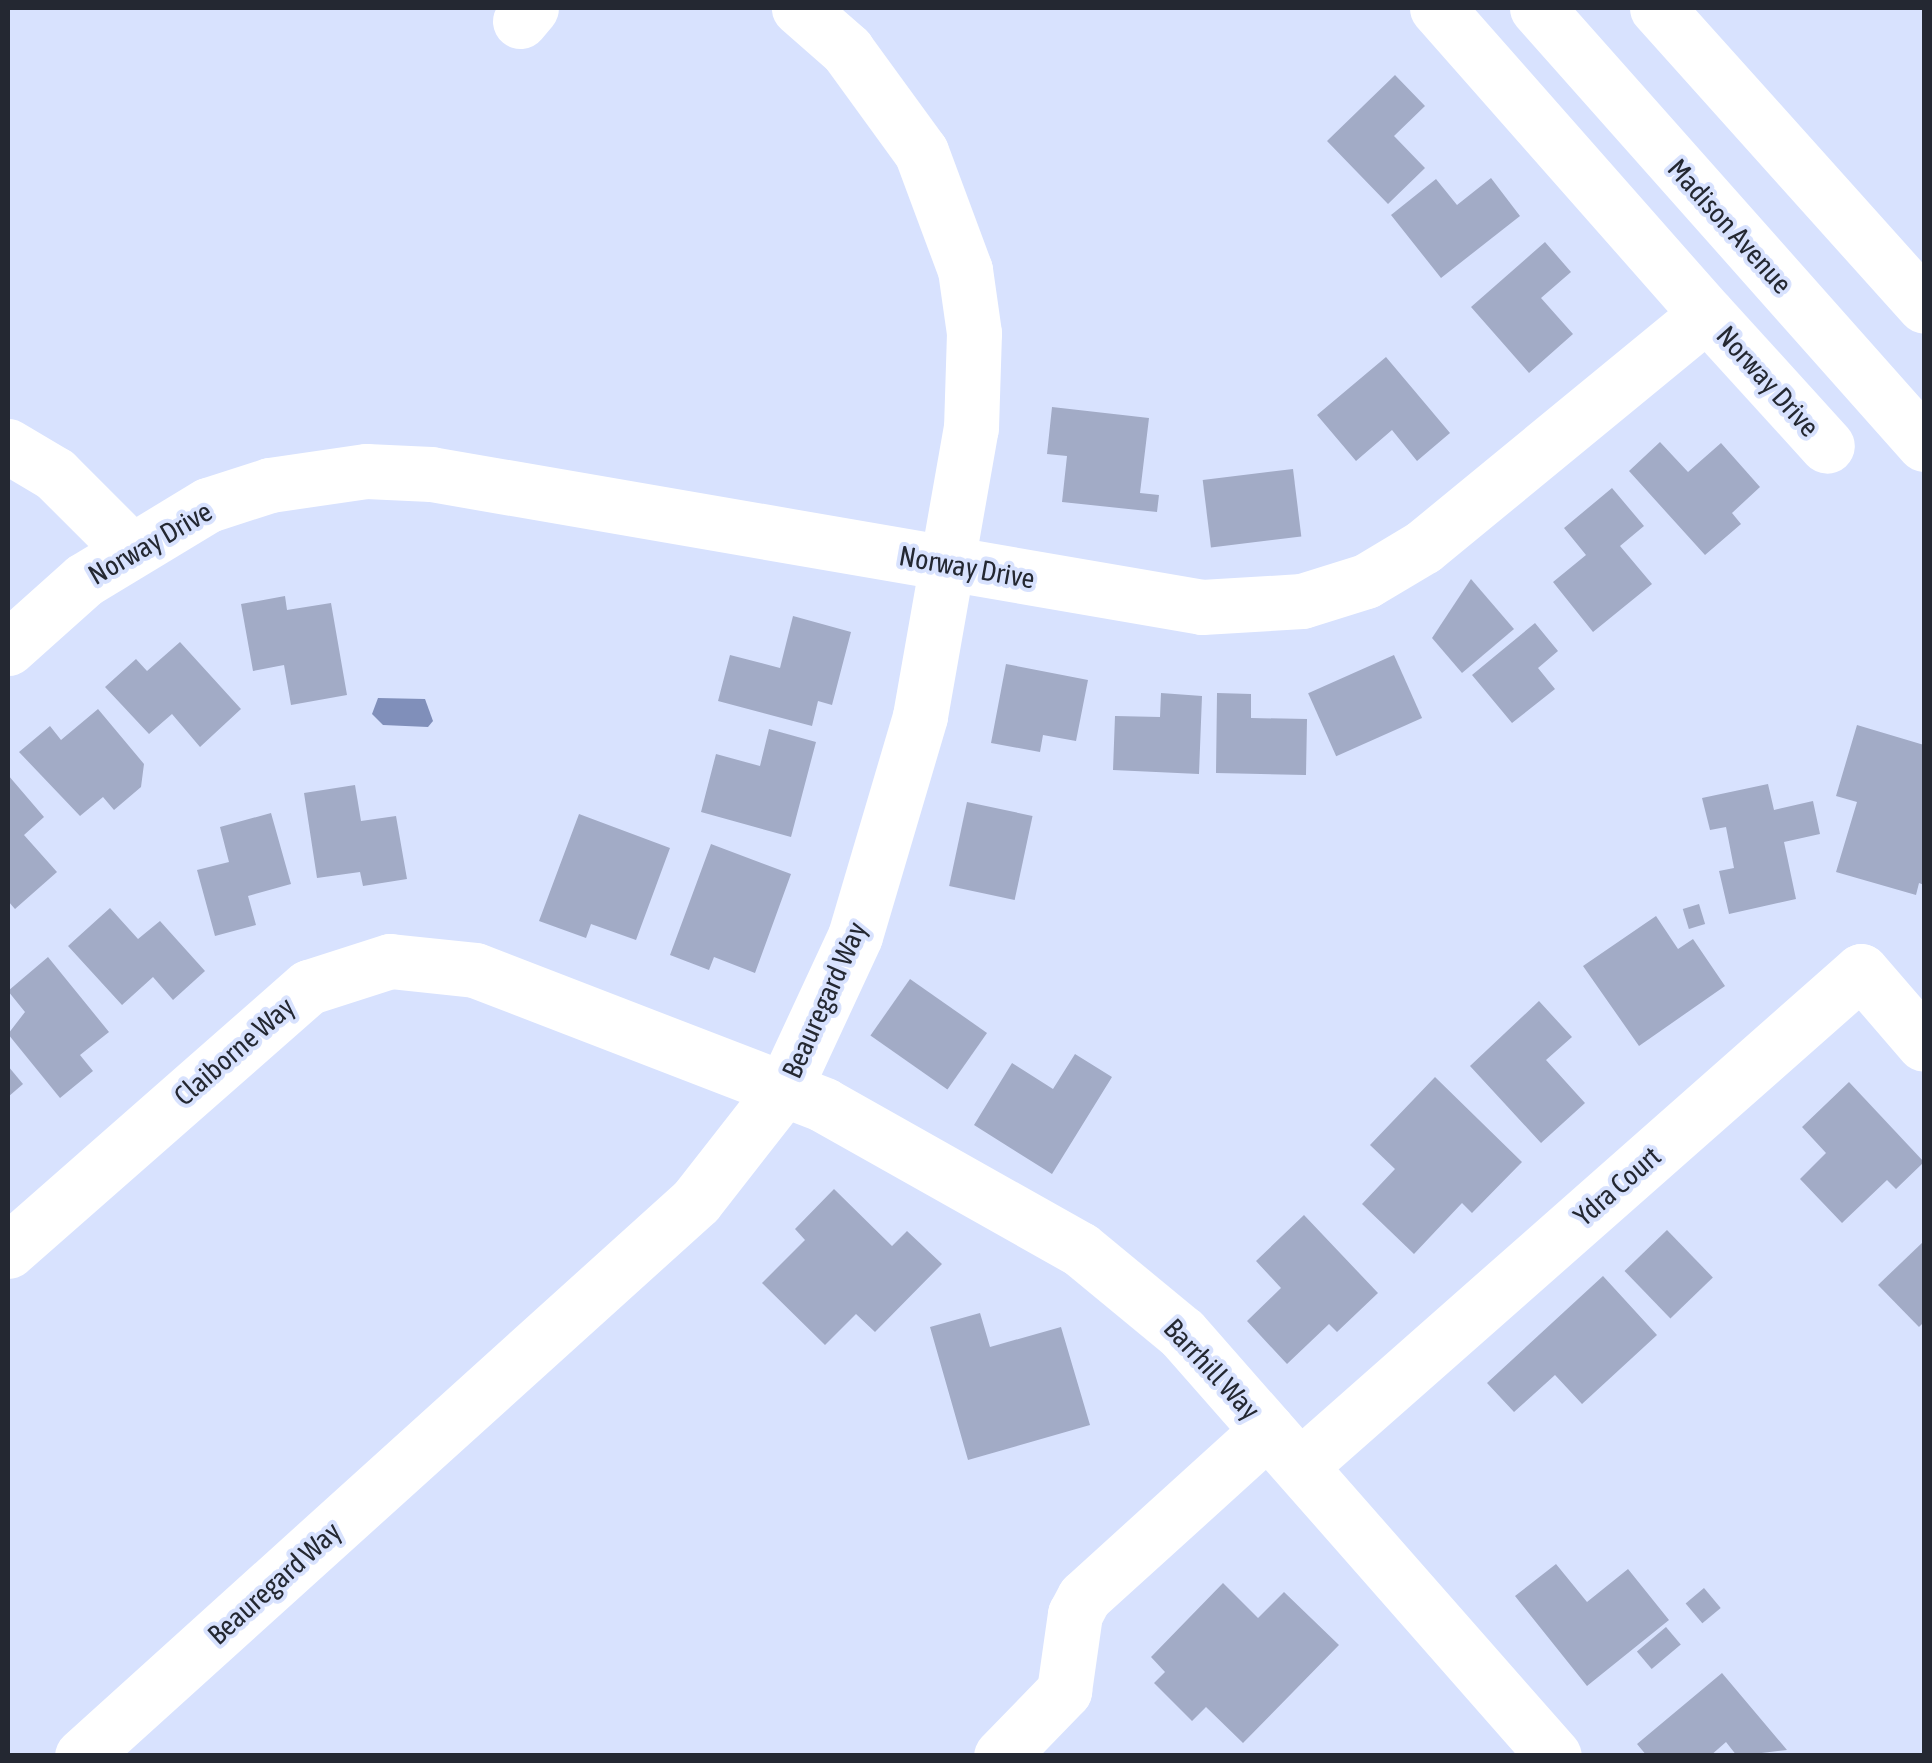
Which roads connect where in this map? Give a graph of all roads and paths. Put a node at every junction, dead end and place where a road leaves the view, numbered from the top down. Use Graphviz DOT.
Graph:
graph roads {
  1 [pos="799,8"];
  2 [pos="1437,8"];
  3 [pos="1536,8"];
  4 [pos="1658,8"];
  5 [pos="1924,306"];
  6 [pos="1707,314"];
  7 [pos="1924,444"];
  8 [pos="8,446"];
  9 [pos="1827,446"];
  10 [pos="131,550"];
  11 [pos="946,563"];
  12 [pos="8,648"];
  13 [pos="1924,1044"];
  14 [pos="785,1087"];
  15 [pos="8,1251"];
  16 [pos="1284,1448"];
  17 [pos="82,1756"];
  18 [pos="1002,1756"];
  19 [pos="1554,1756"];
  1 -- 11 [label="street, Beauregard Way"];
  2 -- 6 [label="street"];
  3 -- 7 [label="street, Madison Avenue"];
  4 -- 5 [label="street"];
  6 -- 9 [label="street, Norway Drive"];
  6 -- 11 [label="street, Norway Drive"];
  8 -- 10 [label="street"];
  10 -- 11 [label="street, Norway Drive"];
  10 -- 12 [label="street, Norway Drive"];
  11 -- 14 [label="street, Beauregard Way"];
  13 -- 16 [label="street, Ydra Court"];
  14 -- 15 [label="street, Claiborne Way"];
  14 -- 16 [label="street, Barrhill Way"];
  14 -- 17 [label="street, Beauregard Way"];
  16 -- 18 [label="street"];
  16 -- 19 [label="street, Barrhill Way"];
}
